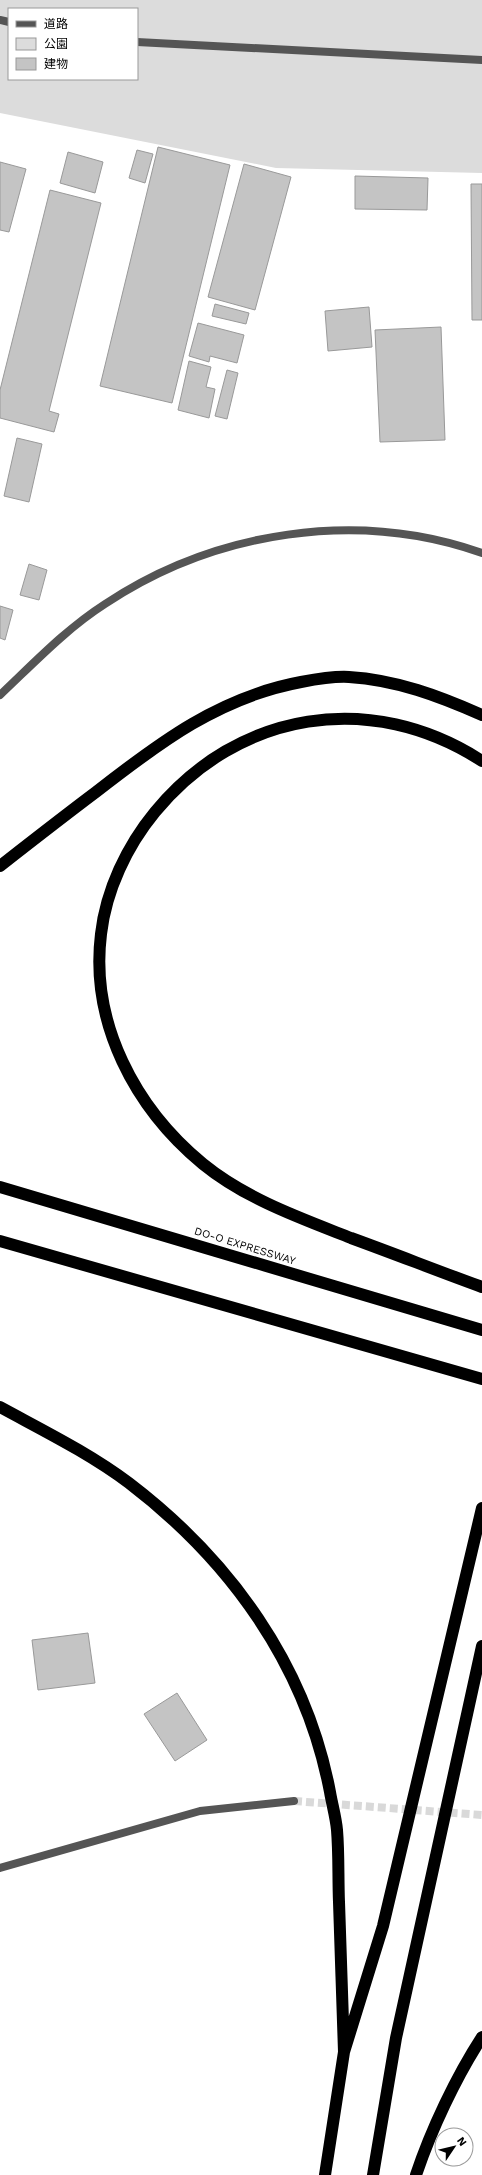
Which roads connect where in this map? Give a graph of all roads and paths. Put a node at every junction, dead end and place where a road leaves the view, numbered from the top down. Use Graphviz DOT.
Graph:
graph roads {
  1 [pos="138,42"];
  2 [pos="482,60"];
  3 [pos="482,553"];
  4 [pos="0,695"];
  5 [pos="482,715"];
  6 [pos="482,761"];
  7 [pos="0,866"];
  8 [pos="0,1187"];
  9 [pos="0,1241"];
  10 [pos="482,1287"];
  11 [pos="482,1330"];
  12 [pos="482,1379"];
  13 [pos="0,1407"];
  14 [pos="482,1508"];
  15 [pos="482,1646"];
  16 [pos="294,1802"];
  17 [pos="0,1868"];
  18 [pos="482,2037"];
  19 [pos="344,2052"];
  20 [pos="325,2175"];
  21 [pos="373,2175"];
  22 [pos="416,2175"];
  1 -- 2 [label="street"];
  3 -- 4 [label="street"];
  5 -- 7 [label="highway"];
  6 -- 10 [label="highway"];
  8 -- 11 [label="highway, DO-O EXPRESSWAY"];
  9 -- 12 [label="highway"];
  13 -- 19 [label="highway"];
  14 -- 19 [label="highway"];
  15 -- 21 [label="highway"];
  16 -- 17 [label="street"];
  18 -- 22 [label="highway"];
  19 -- 20 [label="highway"];
}
